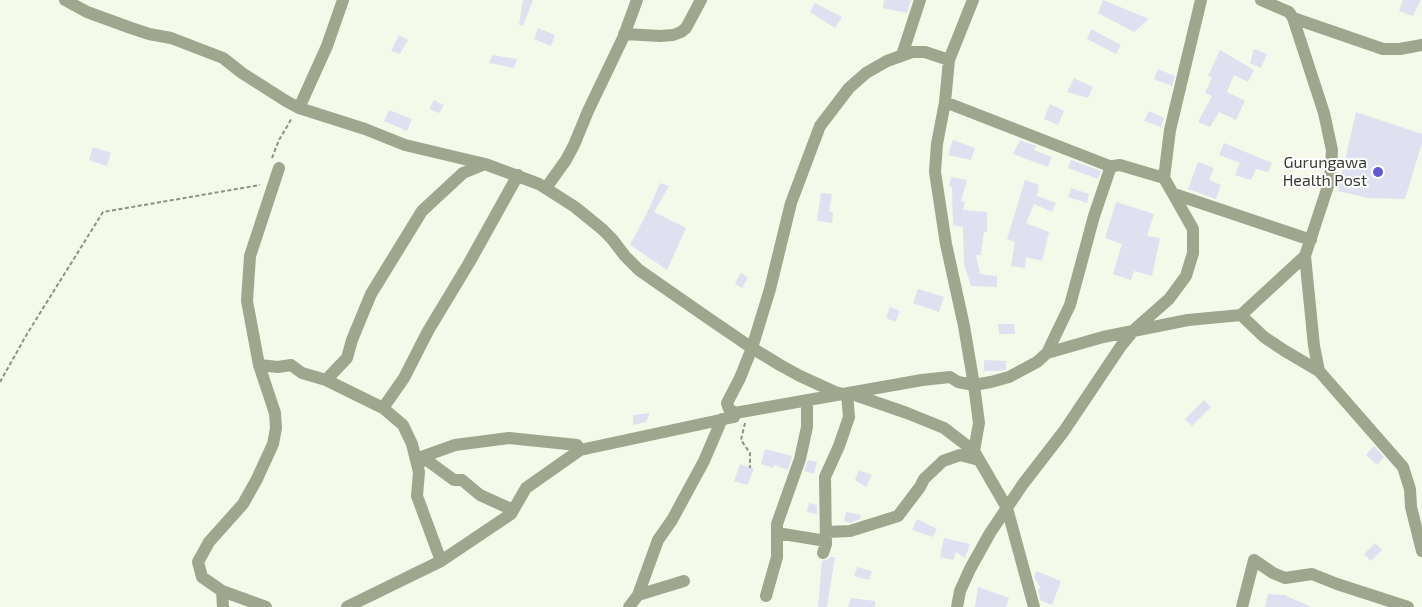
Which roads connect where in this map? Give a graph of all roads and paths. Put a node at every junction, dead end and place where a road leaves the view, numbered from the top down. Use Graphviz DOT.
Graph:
graph roads {
  1 [pos="65,0"];
  2 [pos="343,0"];
  3 [pos="637,0"];
  4 [pos="701,0"];
  5 [pos="920,0"];
  6 [pos="973,0"];
  7 [pos="1201,0"];
  8 [pos="1261,0"];
  9 [pos="1291,10"];
  10 [pos="624,34"];
  11 [pos="1422,45"];
  12 [pos="902,55"];
  13 [pos="949,60"];
  14 [pos="945,102"];
  15 [pos="299,108"];
  16 [pos="275,163"];
  17 [pos="485,164"];
  18 [pos="1112,167"];
  19 [pos="518,175"];
  20 [pos="1164,178"];
  21 [pos="261,185"];
  22 [pos="546,188"];
  23 [pos="1174,194"];
  24 [pos="1310,240"];
  25 [pos="1305,256"];
  26 [pos="1241,315"];
  27 [pos="1135,329"];
  28 [pos="752,348"];
  29 [pos="1047,353"];
  30 [pos="259,365"];
  31 [pos="1319,371"];
  32 [pos="326,380"];
  33 [pos="0,382"];
  34 [pos="974,385"];
  35 [pos="847,394"];
  36 [pos="807,400"];
  37 [pos="383,408"];
  38 [pos="748,411"];
  39 [pos="735,413"];
  40 [pos="722,419"];
  41 [pos="580,450"];
  42 [pos="977,456"];
  43 [pos="416,459"];
  44 [pos="750,468"];
  45 [pos="1008,508"];
  46 [pos="513,510"];
  47 [pos="777,533"];
  48 [pos="825,542"];
  49 [pos="1422,551"];
  50 [pos="440,561"];
  51 [pos="684,581"];
  52 [pos="225,592"];
  53 [pos="638,595"];
  54 [pos="766,596"];
  55 [pos="223,607"];
  56 [pos="266,607"];
  57 [pos="348,607"];
  58 [pos="629,607"];
  59 [pos="957,607"];
  60 [pos="1034,607"];
  61 [pos="1242,607"];
  62 [pos="1408,607"];
  1 -- 15 [label="street"];
  2 -- 15 [label="street"];
  3 -- 10 [label="street"];
  4 -- 10 [label="street"];
  5 -- 12 [label="street"];
  6 -- 13 [label="street"];
  7 -- 20 [label="street"];
  8 -- 9 [label="street"];
  9 -- 11 [label="street"];
  9 -- 24 [label="street"];
  10 -- 22 [label="street"];
  12 -- 13 [label="street"];
  12 -- 28 [label="street"];
  13 -- 14 [label="street"];
  14 -- 18 [label="street"];
  14 -- 34 [label="street"];
  15 -- 16 [label="path"];
  15 -- 17 [label="street"];
  16 -- 30 [label="street"];
  17 -- 19 [label="street"];
  17 -- 32 [label="street"];
  18 -- 20 [label="street"];
  18 -- 29 [label="street"];
  19 -- 22 [label="street"];
  19 -- 37 [label="street"];
  20 -- 23 [label="street"];
  21 -- 33 [label="path"];
  22 -- 28 [label="street"];
  23 -- 24 [label="street"];
  23 -- 27 [label="street"];
  24 -- 25 [label="street"];
  25 -- 26 [label="street"];
  25 -- 31 [label="street"];
  26 -- 27 [label="street"];
  26 -- 31 [label="street"];
  27 -- 29 [label="street"];
  27 -- 45 [label="street"];
  28 -- 35 [label="street"];
  28 -- 39 [label="street"];
  29 -- 34 [label="street"];
  30 -- 32 [label="street"];
  30 -- 52 [label="street"];
  31 -- 49 [label="street"];
  32 -- 37 [label="street"];
  34 -- 35 [label="street"];
  34 -- 42 [label="street"];
  35 -- 36 [label="street"];
  35 -- 42 [label="street"];
  35 -- 48 [label="street"];
  36 -- 38 [label="street"];
  36 -- 47 [label="street"];
  37 -- 43 [label="street"];
  38 -- 39 [label="street"];
  38 -- 44 [label="path"];
  39 -- 40 [label="street"];
  40 -- 41 [label="street"];
  40 -- 53 [label="street"];
  41 -- 43 [label="street"];
  41 -- 46 [label="street"];
  42 -- 45 [label="street"];
  42 -- 48 [label="street"];
  43 -- 46 [label="street"];
  43 -- 50 [label="street"];
  45 -- 59 [label="street"];
  45 -- 60 [label="street"];
  46 -- 50 [label="street"];
  47 -- 48 [label="street"];
  47 -- 54 [label="street"];
  50 -- 57 [label="street"];
  51 -- 53 [label="street"];
  52 -- 55 [label="street"];
  52 -- 56 [label="street"];
  53 -- 58 [label="street"];
  61 -- 62 [label="street"];
}
